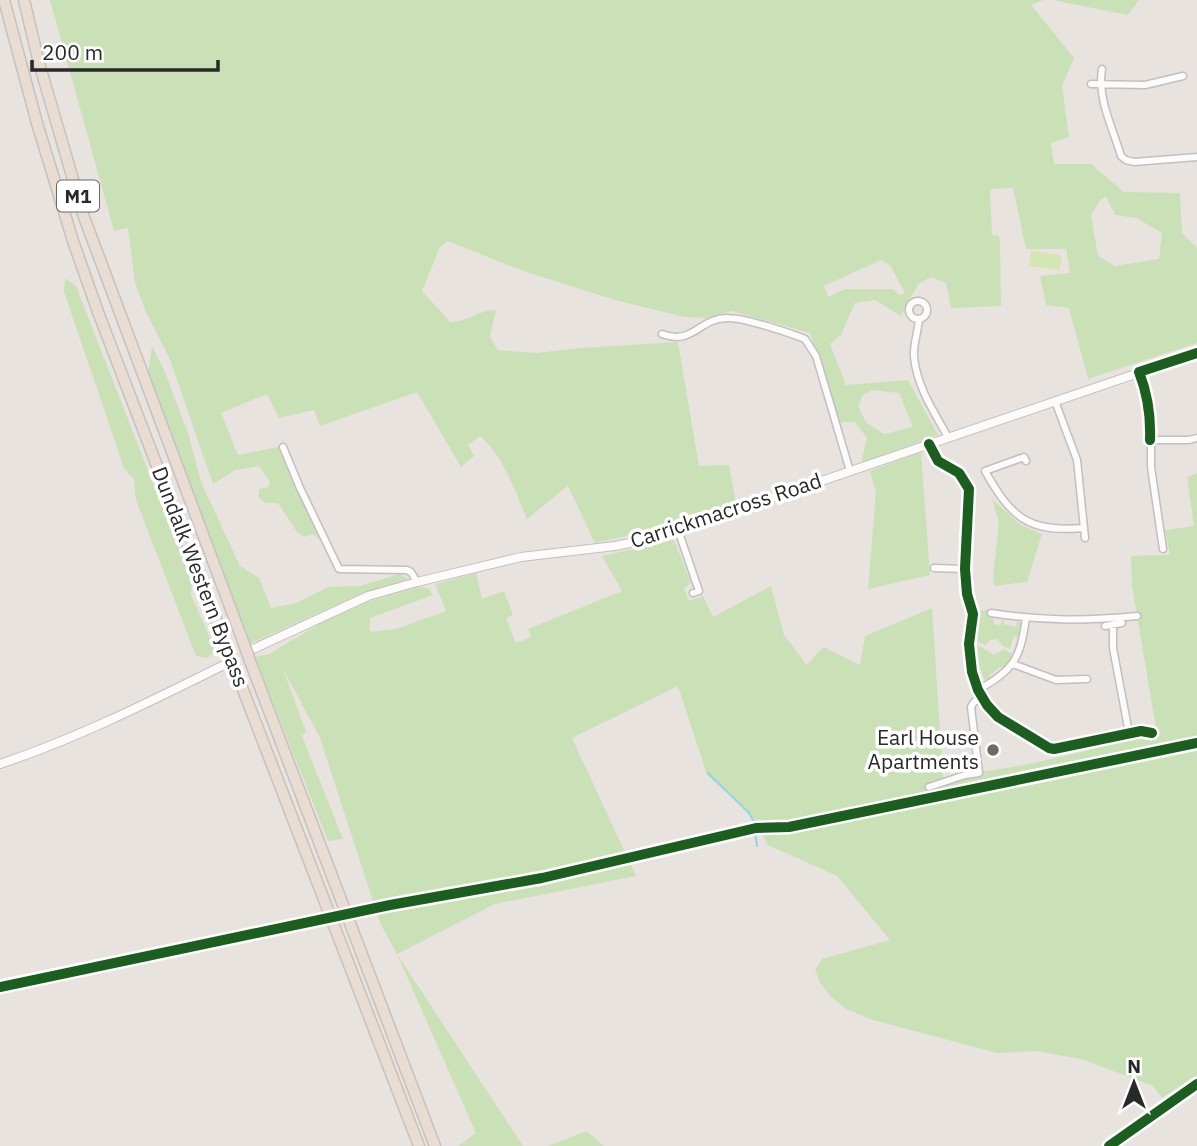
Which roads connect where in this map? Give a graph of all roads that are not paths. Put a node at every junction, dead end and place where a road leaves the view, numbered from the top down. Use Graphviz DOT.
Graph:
graph roads {
  1 [pos="4,0"];
  2 [pos="24,0"];
  3 [pos="1102,69"];
  4 [pos="1183,76"];
  5 [pos="1091,84"];
  6 [pos="1100,84"];
  7 [pos="1197,156"];
  8 [pos="919,319"];
  9 [pos="662,334"];
  10 [pos="1197,352"];
  11 [pos="1139,372"];
  12 [pos="1055,401"];
  13 [pos="948,438"];
  14 [pos="1197,438"];
  15 [pos="1150,440"];
  16 [pos="929,444"];
  17 [pos="283,447"];
  18 [pos="1026,461"];
  19 [pos="850,471"];
  20 [pos="1083,528"];
  21 [pos="678,530"];
  22 [pos="1084,538"];
  23 [pos="1163,549"];
  24 [pos="934,568"];
  25 [pos="965,569"];
  26 [pos="417,582"];
  27 [pos="693,593"];
  28 [pos="1026,618"];
  29 [pos="1134,619"];
  30 [pos="997,623"];
  31 [pos="1122,623"];
  32 [pos="1113,624"];
  33 [pos="1105,626"];
  34 [pos="249,652"];
  35 [pos="1013,664"];
  36 [pos="230,667"];
  37 [pos="1087,679"];
  38 [pos="978,690"];
  39 [pos="982,698"];
  40 [pos="1129,733"];
  41 [pos="1152,733"];
  42 [pos="0,764"];
  43 [pos="929,787"];
  44 [pos="1197,1084"];
  45 [pos="419,1146"];
  46 [pos="435,1146"];
  47 [pos="1109,1146"];
  1 -- 36 [label="highway, Dundalk Western Bypass / M1, bridge"];
  2 -- 34 [label="highway, Dundalk Western Bypass / M1"];
  3 -- 6 [label="street"];
  4 -- 6 [label="street"];
  5 -- 6 [label="street"];
  6 -- 7 [label="street"];
  8 -- 13 [label="street"];
  9 -- 19 [label="street"];
  10 -- 11 [label="main road, Carrickmacross Road"];
  11 -- 12 [label="main road, Carrickmacross Road"];
  11 -- 15 [label="street"];
  12 -- 13 [label="main road, Carrickmacross Road"];
  12 -- 20 [label="street"];
  13 -- 16 [label="main road, Carrickmacross Road"];
  14 -- 15 [label="street"];
  15 -- 23 [label="street"];
  16 -- 19 [label="main road, Carrickmacross Road"];
  16 -- 25 [label="street"];
  17 -- 26 [label="street"];
  18 -- 20 [label="street"];
  19 -- 21 [label="main road, Carrickmacross Road"];
  20 -- 22 [label="street"];
  21 -- 26 [label="main road, Carrickmacross Road"];
  21 -- 27 [label="street"];
  24 -- 25 [label="street"];
  25 -- 38 [label="street"];
  26 -- 34 [label="main road, Carrickmacross Road"];
  28 -- 29 [label="street"];
  28 -- 30 [label="street"];
  28 -- 35 [label="street"];
  31 -- 32 [label="street"];
  32 -- 33 [label="street"];
  32 -- 40 [label="street"];
  34 -- 46 [label="highway, Dundalk Western Bypass / M1"];
  35 -- 37 [label="street"];
  35 -- 38 [label="street"];
  36 -- 42 [label="main road"];
  36 -- 45 [label="highway, Dundalk Western Bypass / M1"];
  38 -- 39 [label="street"];
  39 -- 40 [label="street"];
  39 -- 43 [label="street"];
  40 -- 41 [label="street"];
  44 -- 47 [label="main road"];
}
